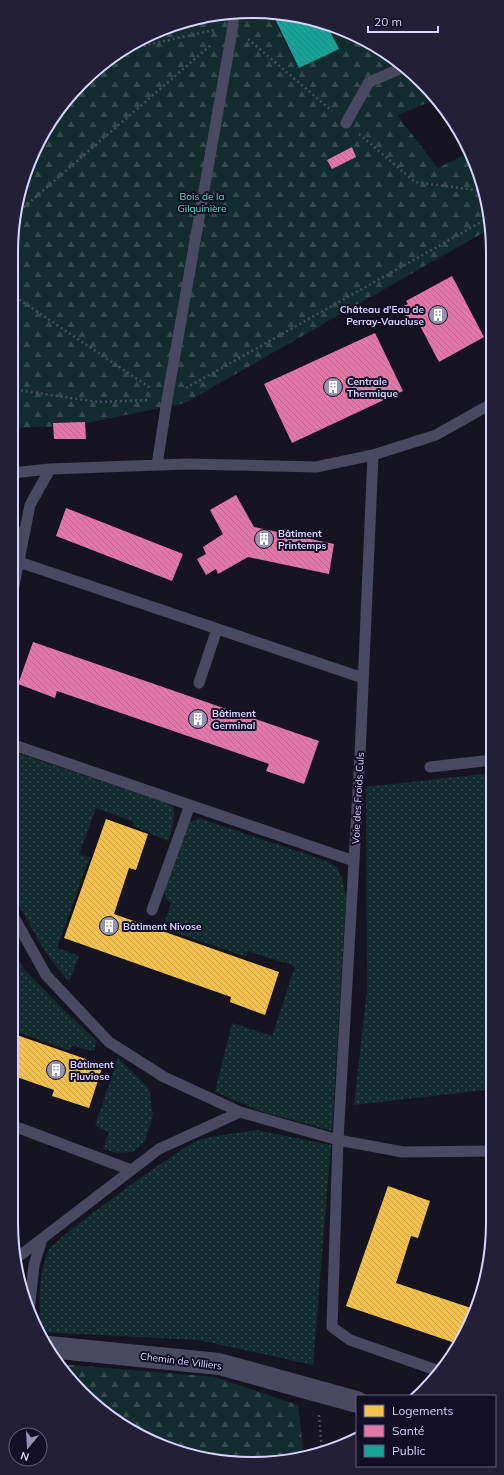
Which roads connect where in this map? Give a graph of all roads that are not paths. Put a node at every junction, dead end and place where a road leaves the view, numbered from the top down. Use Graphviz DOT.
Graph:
graph roads {
  1 [pos="233,19"];
  2 [pos="398,70"];
  3 [pos="346,123"];
  4 [pos="486,407"];
  5 [pos="474,414"];
  6 [pos="486,414"];
  7 [pos="373,455"];
  8 [pos="157,465"];
  9 [pos="50,469"];
  10 [pos="18,472"];
  11 [pos="18,533"];
  12 [pos="24,533"];
  13 [pos="19,562"];
  14 [pos="18,567"];
  15 [pos="217,629"];
  16 [pos="363,678"];
  17 [pos="199,683"];
  18 [pos="18,746"];
  19 [pos="486,761"];
  20 [pos="430,767"];
  21 [pos="190,805"];
  22 [pos="354,861"];
  23 [pos="152,910"];
  24 [pos="18,925"];
  25 [pos="240,1112"];
  26 [pos="18,1128"];
  27 [pos="338,1140"];
  28 [pos="486,1151"];
  29 [pos="131,1170"];
  30 [pos="42,1239"];
  31 [pos="20,1255"];
  32 [pos="30,1299"];
  33 [pos="54,1347"];
  34 [pos="434,1370"];
  35 [pos="356,1402"];
  1 -- 8 [label="lane"];
  2 -- 3 [label="lane"];
  4 -- 5 [label="lane"];
  5 -- 6 [label="lane"];
  5 -- 7 [label="lane"];
  7 -- 8 [label="lane"];
  7 -- 16 [label="lane, Voie des Froids Culs"];
  8 -- 9 [label="lane"];
  9 -- 10 [label="lane"];
  9 -- 12 [label="lane"];
  11 -- 12 [label="lane"];
  12 -- 13 [label="lane"];
  13 -- 14 [label="lane"];
  13 -- 15 [label="lane"];
  15 -- 16 [label="lane"];
  15 -- 17 [label="lane"];
  16 -- 22 [label="lane, Voie des Froids Culs"];
  18 -- 21 [label="lane"];
  19 -- 20 [label="lane"];
  21 -- 22 [label="lane"];
  21 -- 23 [label="lane"];
  22 -- 27 [label="lane, Voie des Froids Culs"];
  24 -- 25 [label="lane"];
  25 -- 27 [label="lane"];
  25 -- 29 [label="lane"];
  26 -- 29 [label="lane"];
  27 -- 28 [label="lane"];
  27 -- 34 [label="lane, Voie des Froids Culs"];
  29 -- 30 [label="lane"];
  30 -- 31 [label="lane"];
  30 -- 32 [label="lane"];
  33 -- 35 [label="street, Chemin de Villiers"];
}
